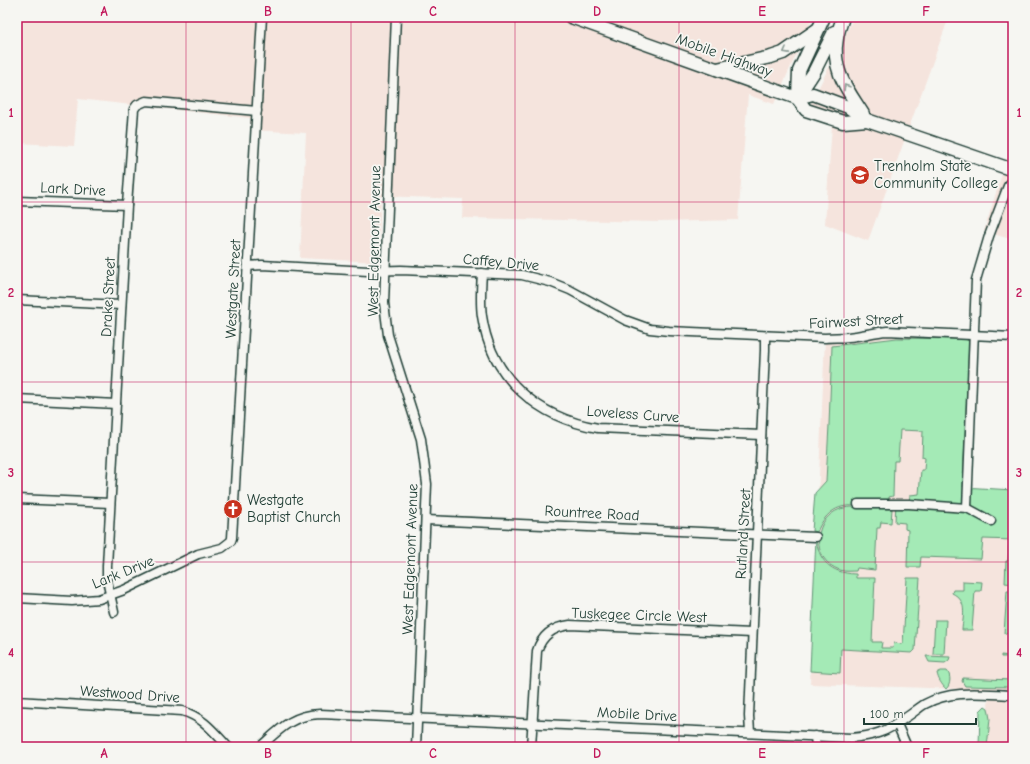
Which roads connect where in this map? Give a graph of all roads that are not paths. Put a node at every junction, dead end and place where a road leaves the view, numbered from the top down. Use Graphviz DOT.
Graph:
graph roads {
  1 [pos="262,17"];
  2 [pos="396,17"];
  3 [pos="571,17"];
  4 [pos="824,17"];
  5 [pos="842,17"];
  6 [pos="818,29"];
  7 [pos="717,69"];
  8 [pos="798,98"];
  9 [pos="257,111"];
  10 [pos="867,120"];
  11 [pos="1013,170"];
  12 [pos="1013,180"];
  13 [pos="17,201"];
  14 [pos="127,205"];
  15 [pos="248,266"];
  16 [pos="385,270"];
  17 [pos="482,273"];
  18 [pos="17,300"];
  19 [pos="122,305"];
  20 [pos="973,335"];
  21 [pos="765,336"];
  22 [pos="1013,337"];
  23 [pos="17,399"];
  24 [pos="116,404"];
  25 [pos="761,435"];
  26 [pos="17,499"];
  27 [pos="110,503"];
  28 [pos="858,504"];
  29 [pos="967,508"];
  30 [pos="426,520"];
  31 [pos="991,521"];
  32 [pos="757,535"];
  33 [pos="816,537"];
  34 [pos="212,551"];
  35 [pos="111,594"];
  36 [pos="17,598"];
  37 [pos="114,612"];
  38 [pos="752,633"];
  39 [pos="1013,695"];
  40 [pos="17,701"];
  41 [pos="417,718"];
  42 [pos="532,724"];
  43 [pos="897,724"];
  44 [pos="750,733"];
  45 [pos="815,736"];
  46 [pos="228,747"];
  47 [pos="260,747"];
  48 [pos="416,747"];
  49 [pos="531,747"];
  50 [pos="816,747"];
  51 [pos="907,747"];
  1 -- 9 [label="street, Westgate Street"];
  2 -- 16 [label="street, West Edgemont Avenue"];
  3 -- 7 [label="main road, Mobile Highway"];
  4 -- 6 [label="main road"];
  5 -- 8 [label="main road"];
  10 -- 5 [label="main road, one-way"];
  6 -- 7 [label="main road, one-way"];
  6 -- 8 [label="main road"];
  7 -- 8 [label="main road, Mobile Highway"];
  8 -- 10 [label="main road, Mobile Highway"];
  8 -- 10 [label="main road, Mobile Highway"];
  9 -- 14 [label="street, Drake Street"];
  9 -- 15 [label="street, Westgate Street"];
  10 -- 11 [label="main road, Mobile Highway"];
  12 -- 20 [label="street"];
  13 -- 14 [label="street, Lark Drive"];
  14 -- 19 [label="street, Drake Street"];
  15 -- 16 [label="street, Caffey Drive"];
  15 -- 34 [label="street, Westgate Street"];
  16 -- 17 [label="street, Caffey Drive"];
  16 -- 30 [label="street, West Edgemont Avenue"];
  17 -- 21 [label="street, Caffey Drive"];
  17 -- 25 [label="street, Loveless Curve"];
  18 -- 19 [label="street"];
  19 -- 24 [label="street, Drake Street"];
  20 -- 21 [label="street, Fairwest Street"];
  20 -- 22 [label="street, Fairwest Street"];
  20 -- 29 [label="street"];
  21 -- 25 [label="street, Rutland Street"];
  23 -- 24 [label="street"];
  24 -- 27 [label="street, Drake Street"];
  25 -- 32 [label="street, Rutland Street"];
  26 -- 27 [label="street"];
  27 -- 35 [label="street, Drake Street"];
  28 -- 29 [label="street"];
  29 -- 31 [label="street"];
  30 -- 32 [label="street, Rountree Road"];
  30 -- 41 [label="street, West Edgemont Avenue"];
  32 -- 33 [label="street, Rountree Road"];
  32 -- 38 [label="street, Rutland Street"];
  34 -- 35 [label="street, Lark Drive"];
  35 -- 36 [label="street, Lark Drive"];
  35 -- 37 [label="street, Drake Street"];
  38 -- 42 [label="street, Tuskegee Circle West"];
  38 -- 44 [label="street, Rutland Street"];
  39 -- 43 [label="street, Mobile Drive"];
  40 -- 46 [label="street, Westwood Drive"];
  41 -- 42 [label="street, Mobile Drive"];
  41 -- 47 [label="street, Mobile Drive"];
  41 -- 48 [label="street, West Edgemont Avenue"];
  42 -- 44 [label="street, Mobile Drive"];
  42 -- 49 [label="street"];
  43 -- 45 [label="street, Mobile Drive"];
  43 -- 51 [label="street"];
  44 -- 45 [label="street, Mobile Drive"];
  45 -- 50 [label="street"];
}
